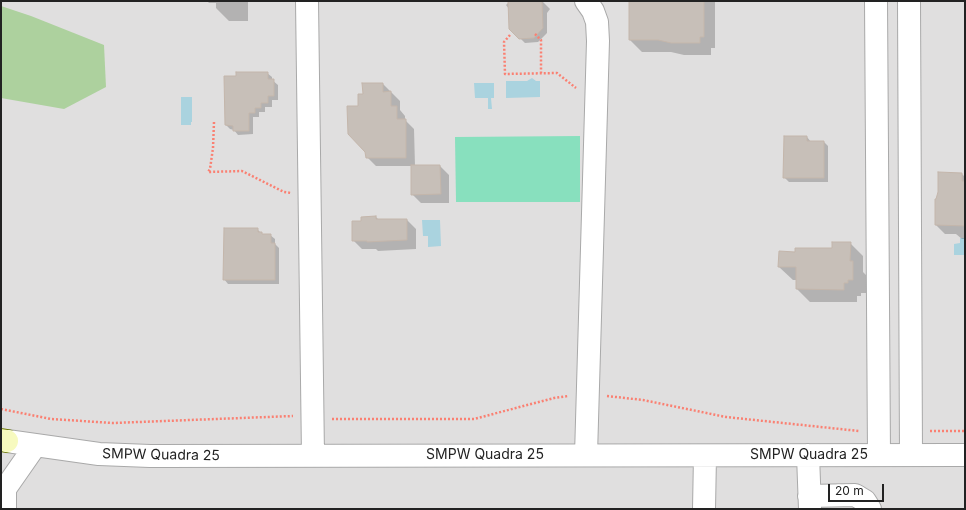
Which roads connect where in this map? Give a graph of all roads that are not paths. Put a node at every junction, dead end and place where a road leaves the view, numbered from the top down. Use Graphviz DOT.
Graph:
graph roads {
  1 [pos="307,1"];
  2 [pos="586,1"];
  3 [pos="876,1"];
  4 [pos="909,1"];
  5 [pos="877,161"];
  6 [pos="910,162"];
  7 [pos="878,363"];
  8 [pos="911,363"];
  9 [pos="4,440"];
  10 [pos="35,446"];
  11 [pos="586,455"];
  12 [pos="878,455"];
  13 [pos="912,455"];
  14 [pos="965,455"];
  15 [pos="313,456"];
  16 [pos="705,456"];
  17 [pos="808,456"];
  18 [pos="4,493"];
  19 [pos="810,503"];
  20 [pos="704,509"];
  21 [pos="870,509"];
  1 -- 15 [label="street"];
  2 -- 11 [label="street"];
  3 -- 5 [label="street"];
  4 -- 6 [label="street"];
  5 -- 6 [label="street"];
  5 -- 7 [label="street"];
  6 -- 8 [label="street"];
  7 -- 8 [label="street"];
  7 -- 12 [label="street"];
  8 -- 13 [label="street"];
  9 -- 10 [label="street, SMPW Quadra 25"];
  10 -- 15 [label="street, SMPW Quadra 25"];
  10 -- 18 [label="street"];
  11 -- 15 [label="street, SMPW Quadra 25"];
  11 -- 16 [label="street, SMPW Quadra 25"];
  12 -- 13 [label="street, SMPW Quadra 25"];
  12 -- 17 [label="street, SMPW Quadra 25"];
  13 -- 14 [label="street, SMPW Quadra 25"];
  16 -- 17 [label="street, SMPW Quadra 25"];
  16 -- 20 [label="street"];
  17 -- 19 [label="street"];
  19 -- 21 [label="street"];
}
